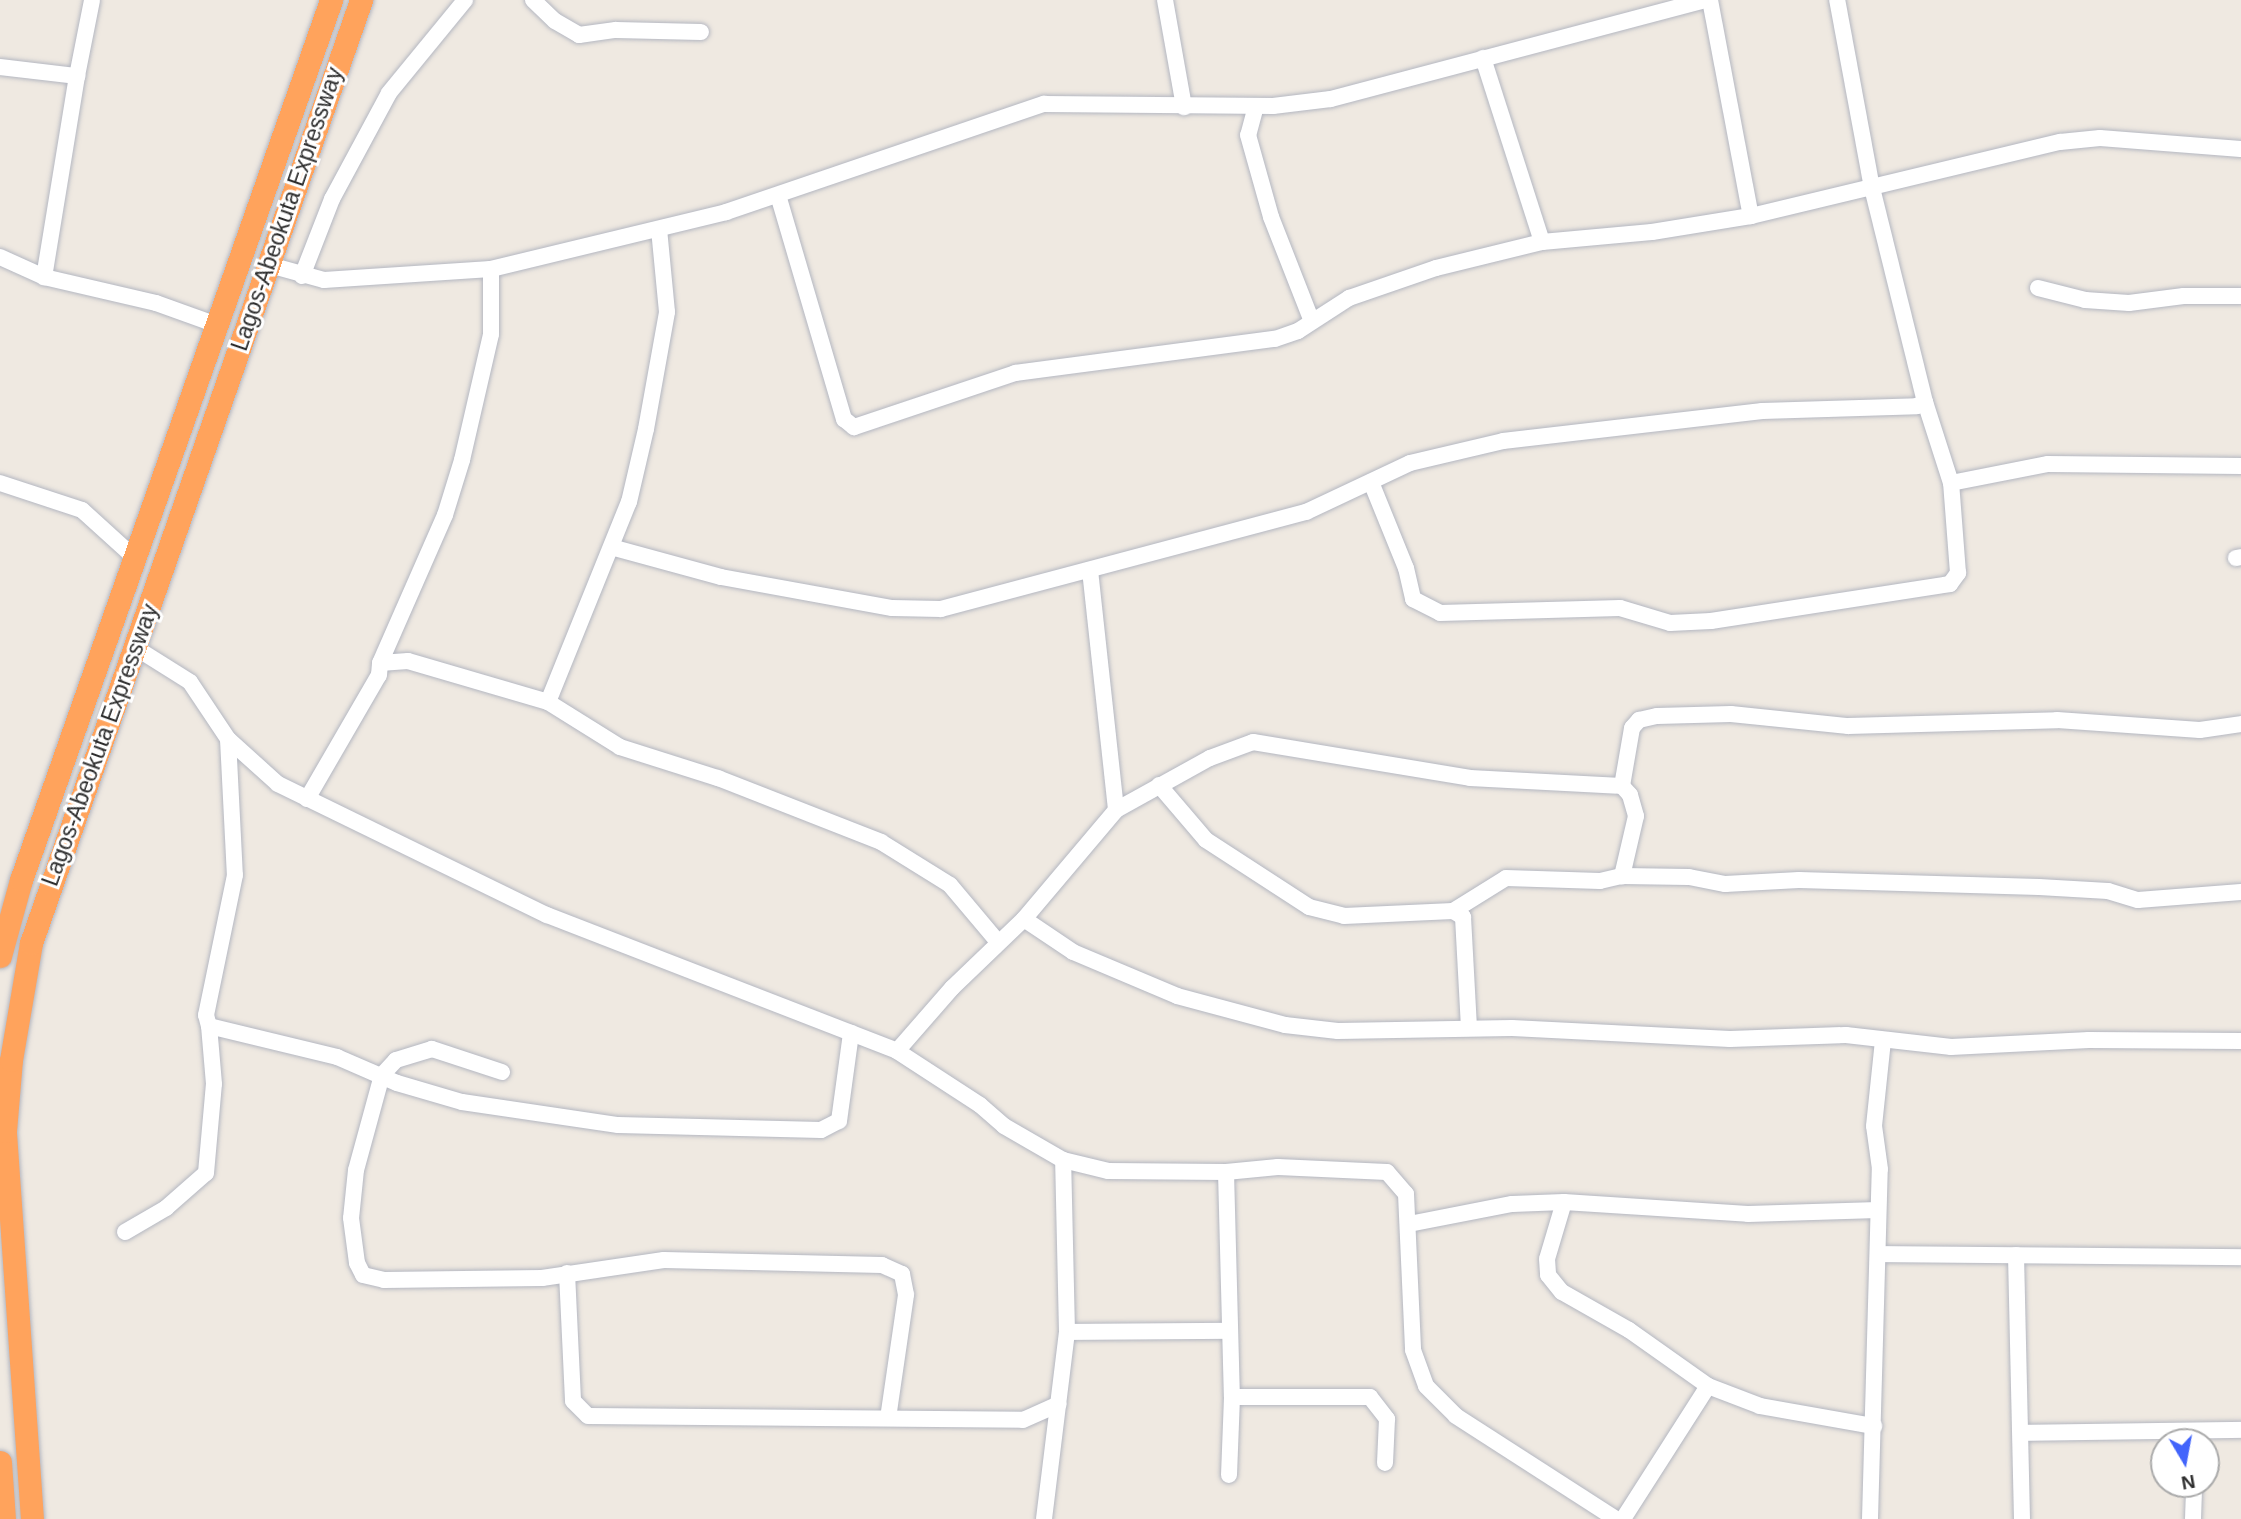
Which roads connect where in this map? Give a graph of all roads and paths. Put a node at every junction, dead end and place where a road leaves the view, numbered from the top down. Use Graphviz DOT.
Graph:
graph roads {
  1 [pos="92,0"];
  2 [pos="331,0"];
  3 [pos="361,0"];
  4 [pos="464,0"];
  5 [pos="533,0"];
  6 [pos="1165,0"];
  7 [pos="1709,0"];
  8 [pos="1837,0"];
  9 [pos="1663,5"];
  10 [pos="701,32"];
  11 [pos="1483,58"];
  12 [pos="0,67"];
  13 [pos="77,75"];
  14 [pos="1256,106"];
  15 [pos="1184,107"];
  16 [pos="2241,149"];
  17 [pos="1872,188"];
  18 [pos="778,195"];
  19 [pos="1751,216"];
  20 [pos="659,229"];
  21 [pos="1542,242"];
  22 [pos="0,257"];
  23 [pos="266,264"];
  24 [pos="491,269"];
  25 [pos="302,276"];
  26 [pos="44,277"];
  27 [pos="2038,288"];
  28 [pos="2241,296"];
  29 [pos="1311,319"];
  30 [pos="217,325"];
  31 [pos="1925,402"];
  32 [pos="2241,466"];
  33 [pos="1371,482"];
  34 [pos="0,483"];
  35 [pos="1951,483"];
  36 [pos="611,547"];
  37 [pos="135,558"];
  38 [pos="1090,570"];
  39 [pos="136,648"];
  40 [pos="380,663"];
  41 [pos="548,702"];
  42 [pos="2241,724"];
  43 [pos="228,740"];
  44 [pos="1159,785"];
  45 [pos="1622,786"];
  46 [pos="307,799"];
  47 [pos="1116,810"];
  48 [pos="1622,876"];
  49 [pos="2241,891"];
  50 [pos="1453,911"];
  51 [pos="1024,919"];
  52 [pos="998,942"];
  53 [pos="0,956"];
  54 [pos="209,1026"];
  55 [pos="1469,1028"];
  56 [pos="851,1033"];
  57 [pos="1883,1041"];
  58 [pos="2241,1041"];
  59 [pos="897,1051"];
  60 [pos="502,1072"];
  61 [pos="382,1075"];
  62 [pos="1063,1160"];
  63 [pos="1226,1172"];
  64 [pos="1564,1202"];
  65 [pos="1878,1210"];
  66 [pos="1409,1224"];
  67 [pos="125,1232"];
  68 [pos="1878,1254"];
  69 [pos="2016,1255"];
  70 [pos="2239,1257"];
  71 [pos="567,1273"];
  72 [pos="1228,1331"];
  73 [pos="1067,1332"];
  74 [pos="1708,1385"];
  75 [pos="1232,1397"];
  76 [pos="1059,1404"];
  77 [pos="888,1418"];
  78 [pos="1874,1426"];
  79 [pos="2241,1430"];
  80 [pos="2021,1433"];
  81 [pos="2220,1433"];
  82 [pos="2150,1436"];
  83 [pos="0,1462"];
  84 [pos="1385,1463"];
  85 [pos="1229,1475"];
  86 [pos="2193,1498"];
  87 [pos="4,1519"];
  88 [pos="32,1519"];
  89 [pos="1044,1519"];
  90 [pos="1616,1519"];
  91 [pos="1623,1519"];
  92 [pos="1870,1519"];
  93 [pos="2022,1519"];
  94 [pos="2193,1519"];
  1 -- 13 [label="street"];
  2 -- 30 [label="highway, Lagos-Abeokuta Expressway"];
  3 -- 23 [label="highway, Lagos-Abeokuta Expressway"];
  4 -- 25 [label="street"];
  5 -- 10 [label="street"];
  6 -- 15 [label="street"];
  7 -- 9 [label="street"];
  7 -- 19 [label="street"];
  8 -- 17 [label="street"];
  9 -- 11 [label="street"];
  11 -- 14 [label="street"];
  11 -- 21 [label="street"];
  12 -- 13 [label="street"];
  13 -- 26 [label="street"];
  14 -- 15 [label="street"];
  14 -- 29 [label="street"];
  15 -- 18 [label="street"];
  16 -- 17 [label="street"];
  17 -- 19 [label="street"];
  17 -- 31 [label="street"];
  18 -- 20 [label="street"];
  18 -- 29 [label="street"];
  19 -- 21 [label="street"];
  20 -- 24 [label="street"];
  20 -- 36 [label="street"];
  21 -- 29 [label="street"];
  22 -- 26 [label="street"];
  23 -- 25 [label="street"];
  23 -- 39 [label="highway, Lagos-Abeokuta Expressway"];
  24 -- 25 [label="street"];
  24 -- 40 [label="street"];
  26 -- 30 [label="street"];
  27 -- 28 [label="street"];
  30 -- 37 [label="highway, Lagos-Abeokuta Expressway"];
  31 -- 33 [label="street"];
  31 -- 35 [label="street"];
  32 -- 35 [label="street"];
  33 -- 35 [label="street"];
  33 -- 38 [label="street"];
  34 -- 37 [label="street"];
  36 -- 38 [label="street"];
  36 -- 41 [label="street"];
  37 -- 53 [label="highway, Lagos-Abeokuta Expressway"];
  38 -- 47 [label="street"];
  39 -- 43 [label="street"];
  39 -- 88 [label="highway, Lagos-Abeokuta Expressway"];
  40 -- 41 [label="street"];
  40 -- 46 [label="street"];
  41 -- 52 [label="street"];
  42 -- 45 [label="street"];
  43 -- 46 [label="street"];
  43 -- 54 [label="street"];
  44 -- 45 [label="street"];
  44 -- 47 [label="street"];
  44 -- 50 [label="street"];
  45 -- 48 [label="street"];
  46 -- 56 [label="street"];
  47 -- 51 [label="street"];
  48 -- 49 [label="street"];
  48 -- 50 [label="street"];
  50 -- 55 [label="street"];
  51 -- 52 [label="street"];
  51 -- 55 [label="street"];
  52 -- 59 [label="street"];
  54 -- 61 [label="street"];
  54 -- 67 [label="street"];
  55 -- 57 [label="street"];
  56 -- 59 [label="street"];
  56 -- 61 [label="street"];
  57 -- 58 [label="street"];
  57 -- 65 [label="street"];
  59 -- 62 [label="street"];
  60 -- 61 [label="street"];
  61 -- 71 [label="street"];
  62 -- 63 [label="street"];
  62 -- 73 [label="street"];
  63 -- 66 [label="street"];
  63 -- 72 [label="street"];
  64 -- 65 [label="street"];
  64 -- 66 [label="street"];
  64 -- 74 [label="street"];
  65 -- 68 [label="street"];
  66 -- 90 [label="street"];
  68 -- 69 [label="street"];
  68 -- 78 [label="street"];
  69 -- 70 [label="street"];
  69 -- 80 [label="street"];
  71 -- 77 [label="street"];
  71 -- 77 [label="street"];
  72 -- 73 [label="street"];
  72 -- 75 [label="street"];
  73 -- 76 [label="street"];
  74 -- 78 [label="street"];
  74 -- 91 [label="street"];
  75 -- 84 [label="street"];
  75 -- 85 [label="street"];
  76 -- 77 [label="street"];
  76 -- 89 [label="street"];
  78 -- 92 [label="street"];
  79 -- 81 [label="street"];
  80 -- 82 [label="street"];
  80 -- 93 [label="street"];
  83 -- 87 [label="highway"];
  86 -- 94 [label="street"];
}
